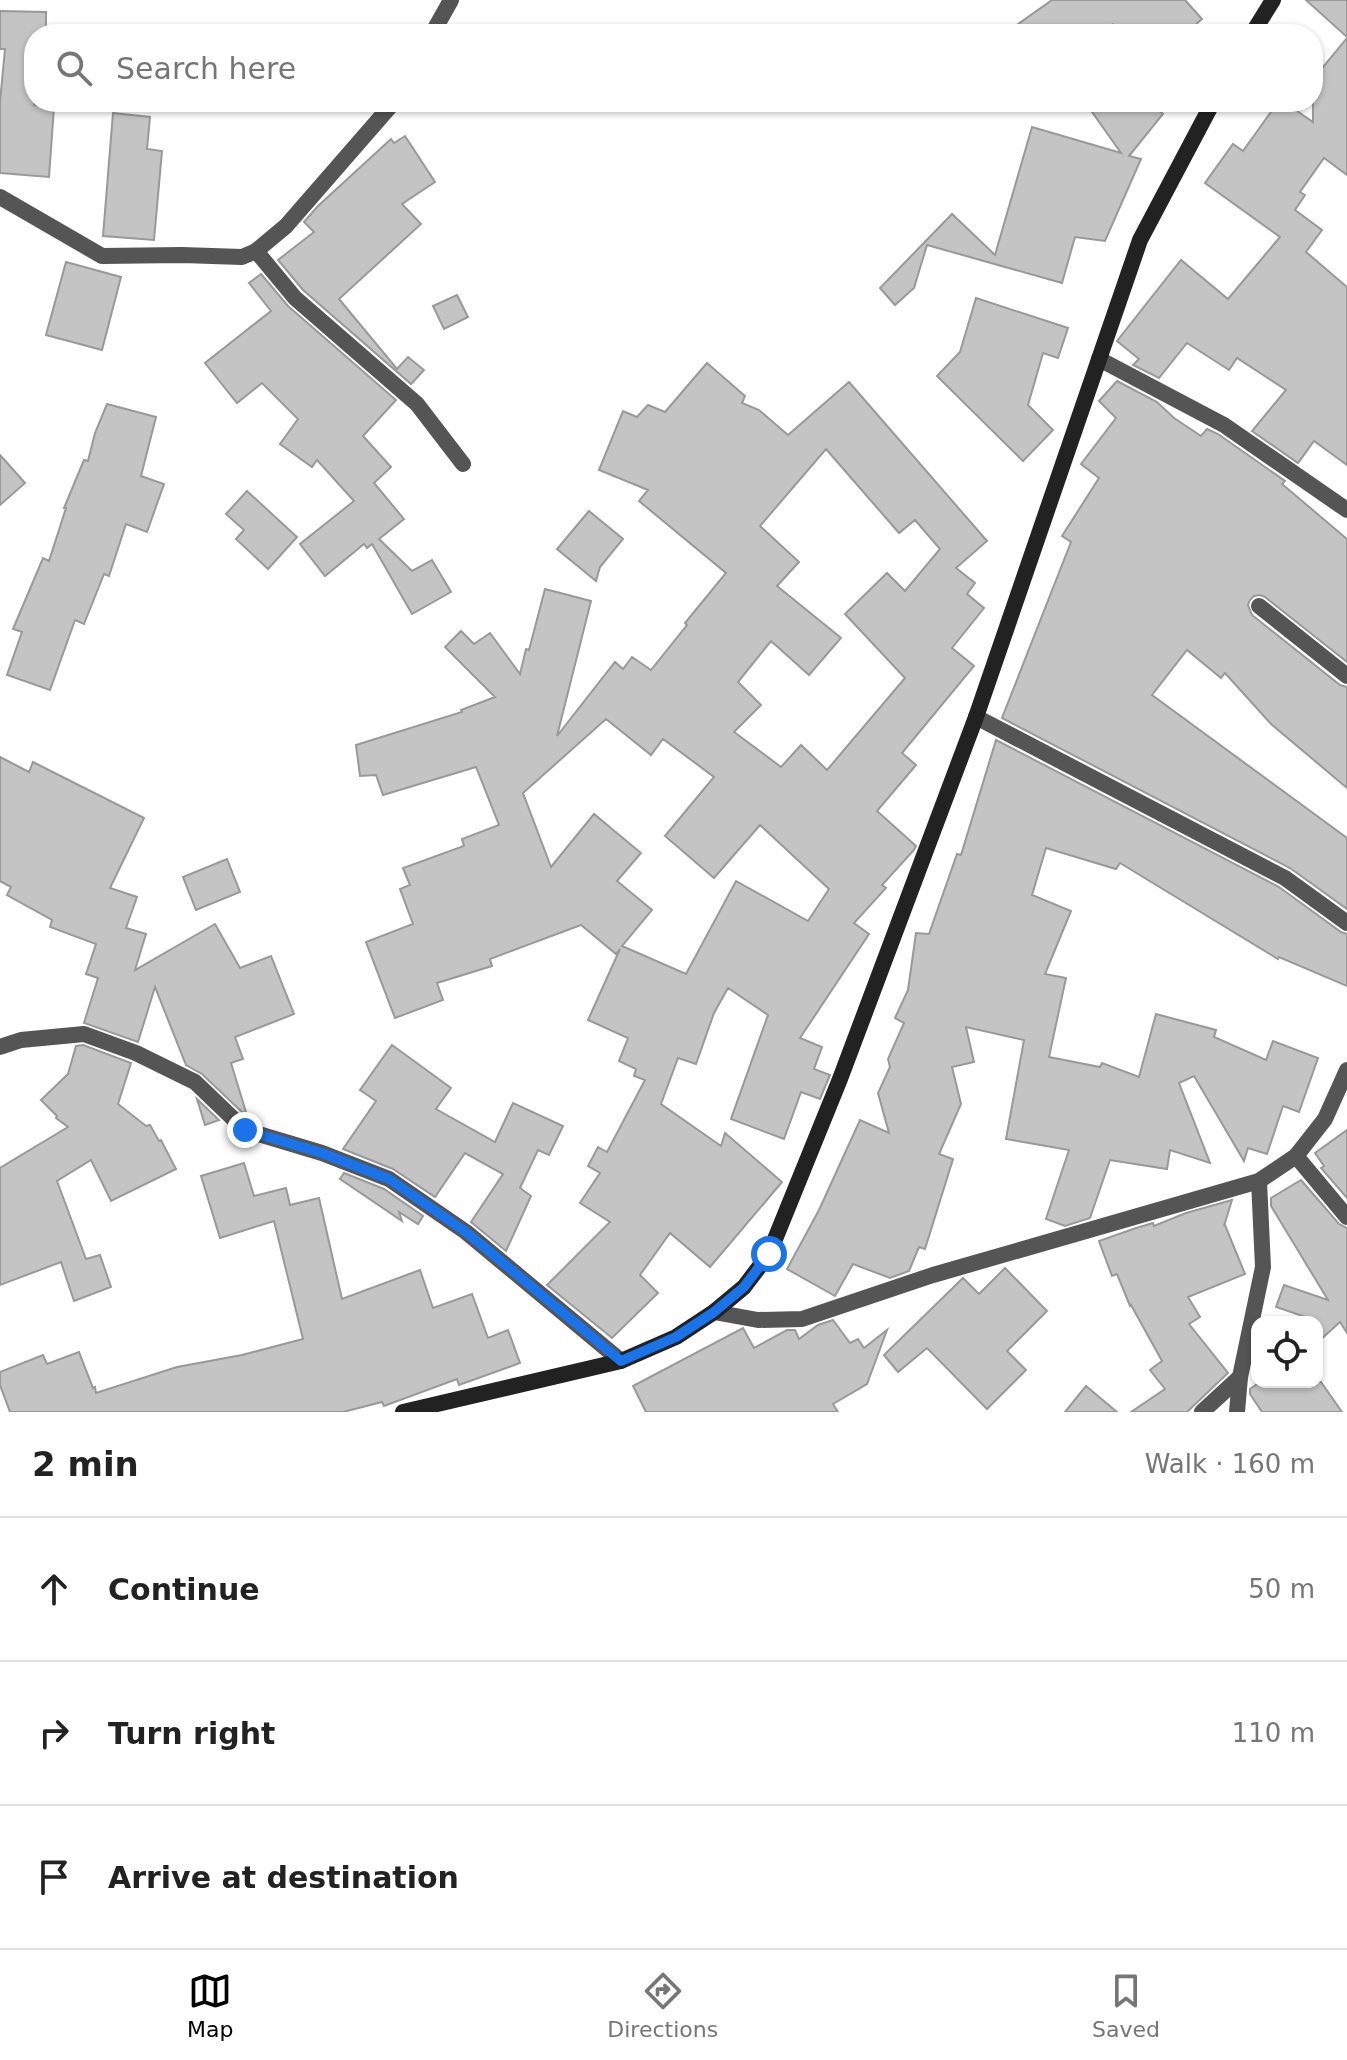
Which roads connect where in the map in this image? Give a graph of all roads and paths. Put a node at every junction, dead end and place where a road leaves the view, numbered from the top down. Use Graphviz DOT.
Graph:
graph roads {
  1 [pos="451,0"];
  2 [pos="1273,0"];
  3 [pos="438,24"];
  4 [pos="1258,24"];
  5 [pos="385,112"];
  6 [pos="1208,112"];
  7 [pos="0,197"];
  8 [pos="256,251"];
  9 [pos="1099,359"];
  10 [pos="463,464"];
  11 [pos="1347,510"];
  12 [pos="1259,606"];
  13 [pos="1347,676"];
  14 [pos="976,717"];
  15 [pos="1347,923"];
  16 [pos="0,1047"];
  17 [pos="1347,1070"];
  18 [pos="1296,1156"];
  19 [pos="1259,1181"];
  20 [pos="1347,1217"];
  21 [pos="714,1312"];
  22 [pos="621,1361"];
  23 [pos="1240,1377"];
  24 [pos="403,1412"];
  25 [pos="1202,1412"];
  26 [pos="1237,1412"];
  1 -- 3 [label="street"];
  2 -- 4 [label="main road"];
  5 -- 8 [label="street"];
  6 -- 9 [label="main road"];
  7 -- 8 [label="street"];
  8 -- 10 [label="street"];
  9 -- 11 [label="street"];
  9 -- 14 [label="main road"];
  12 -- 13 [label="street"];
  14 -- 15 [label="street"];
  14 -- 21 [label="main road"];
  16 -- 22 [label="street"];
  17 -- 18 [label="street"];
  18 -- 19 [label="street"];
  18 -- 20 [label="street"];
  19 -- 21 [label="street"];
  19 -- 23 [label="street"];
  21 -- 22 [label="main road"];
  22 -- 24 [label="main road"];
  23 -- 25 [label="street"];
  23 -- 26 [label="street"];
}
